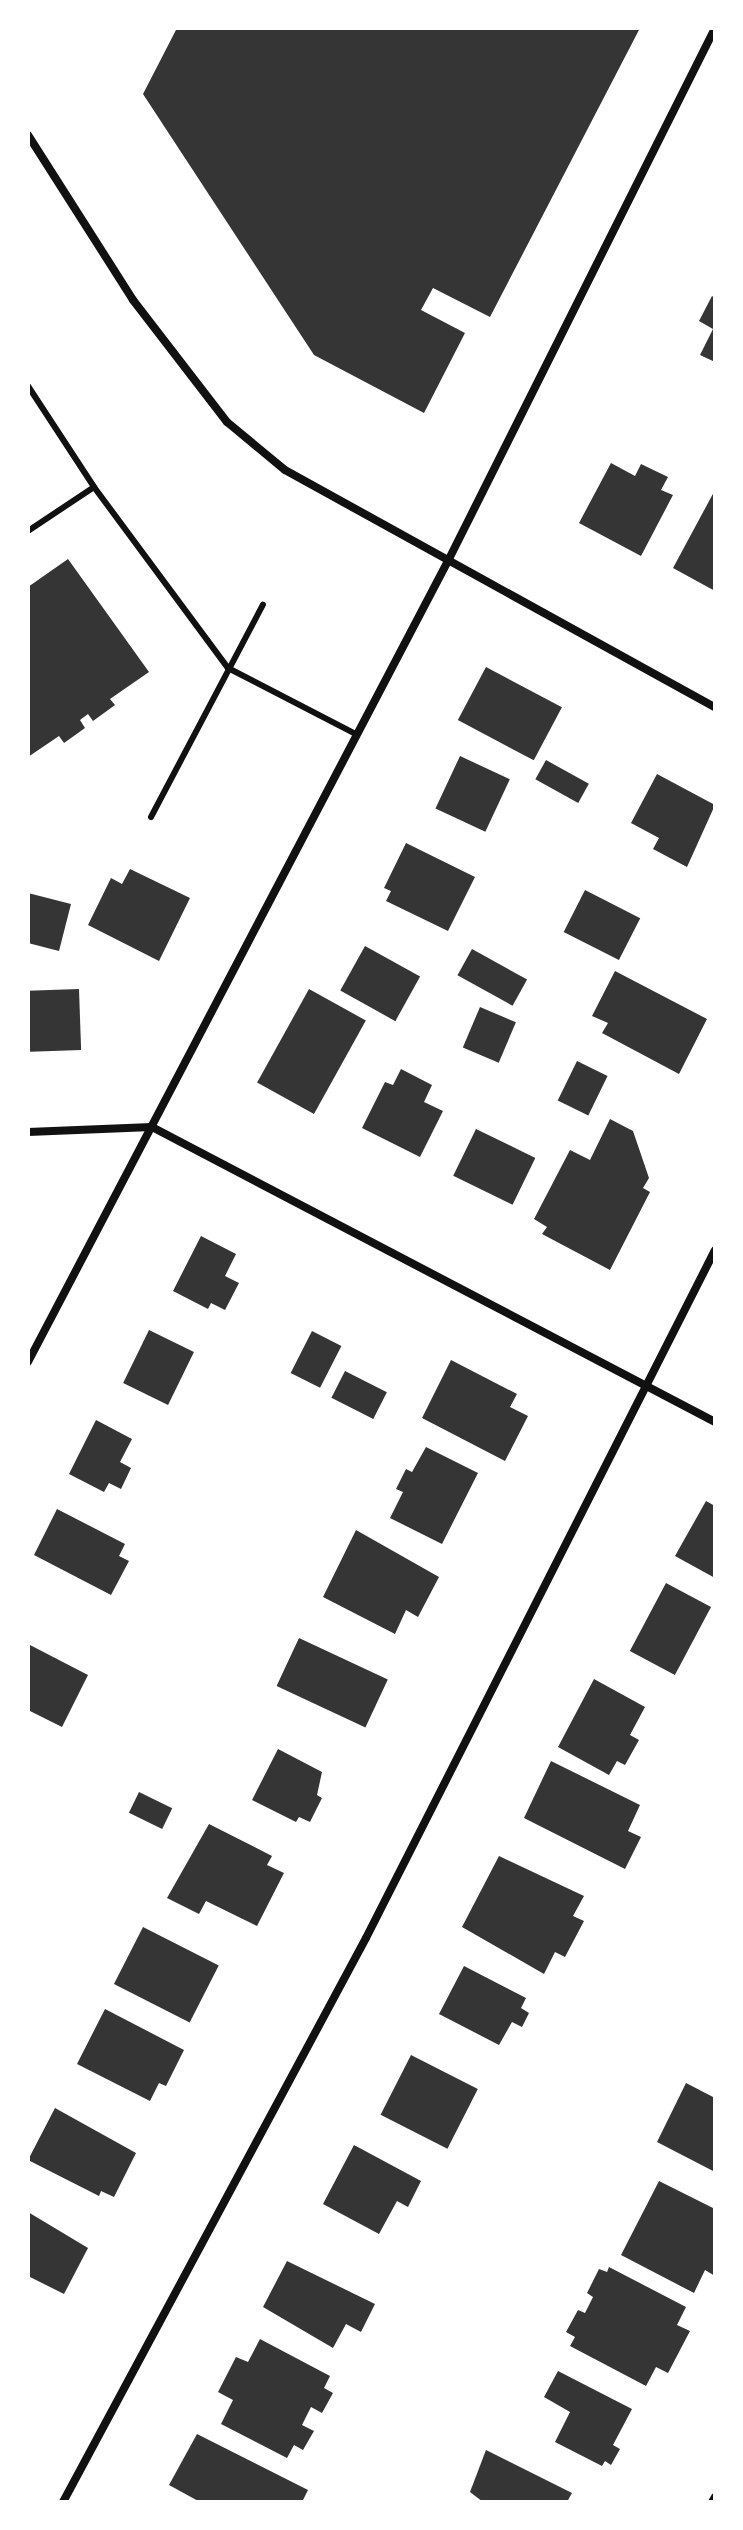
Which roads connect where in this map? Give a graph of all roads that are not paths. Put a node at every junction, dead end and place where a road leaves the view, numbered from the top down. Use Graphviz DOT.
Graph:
graph roads {
  1 [pos="715,28"];
  2 [pos="28,135"];
  3 [pos="28,386"];
  4 [pos="94,487"];
  5 [pos="28,531"];
  6 [pos="449,559"];
  7 [pos="263,605"];
  8 [pos="228,668"];
  9 [pos="715,707"];
  10 [pos="356,734"];
  11 [pos="151,817"];
  12 [pos="152,1127"];
  13 [pos="28,1132"];
  14 [pos="715,1250"];
  15 [pos="28,1362"];
  16 [pos="645,1386"];
  17 [pos="715,1422"];
  18 [pos="63,2502"];
  1 -- 6 [label="street"];
  2 -- 6 [label="street"];
  3 -- 4 [label="lane"];
  4 -- 5 [label="lane"];
  4 -- 8 [label="lane"];
  6 -- 9 [label="street"];
  6 -- 10 [label="street"];
  7 -- 8 [label="lane"];
  8 -- 10 [label="lane"];
  8 -- 11 [label="lane"];
  10 -- 12 [label="street"];
  12 -- 13 [label="street"];
  12 -- 15 [label="street"];
  12 -- 16 [label="street"];
  14 -- 16 [label="street"];
  16 -- 17 [label="street"];
  16 -- 18 [label="street"];
}
